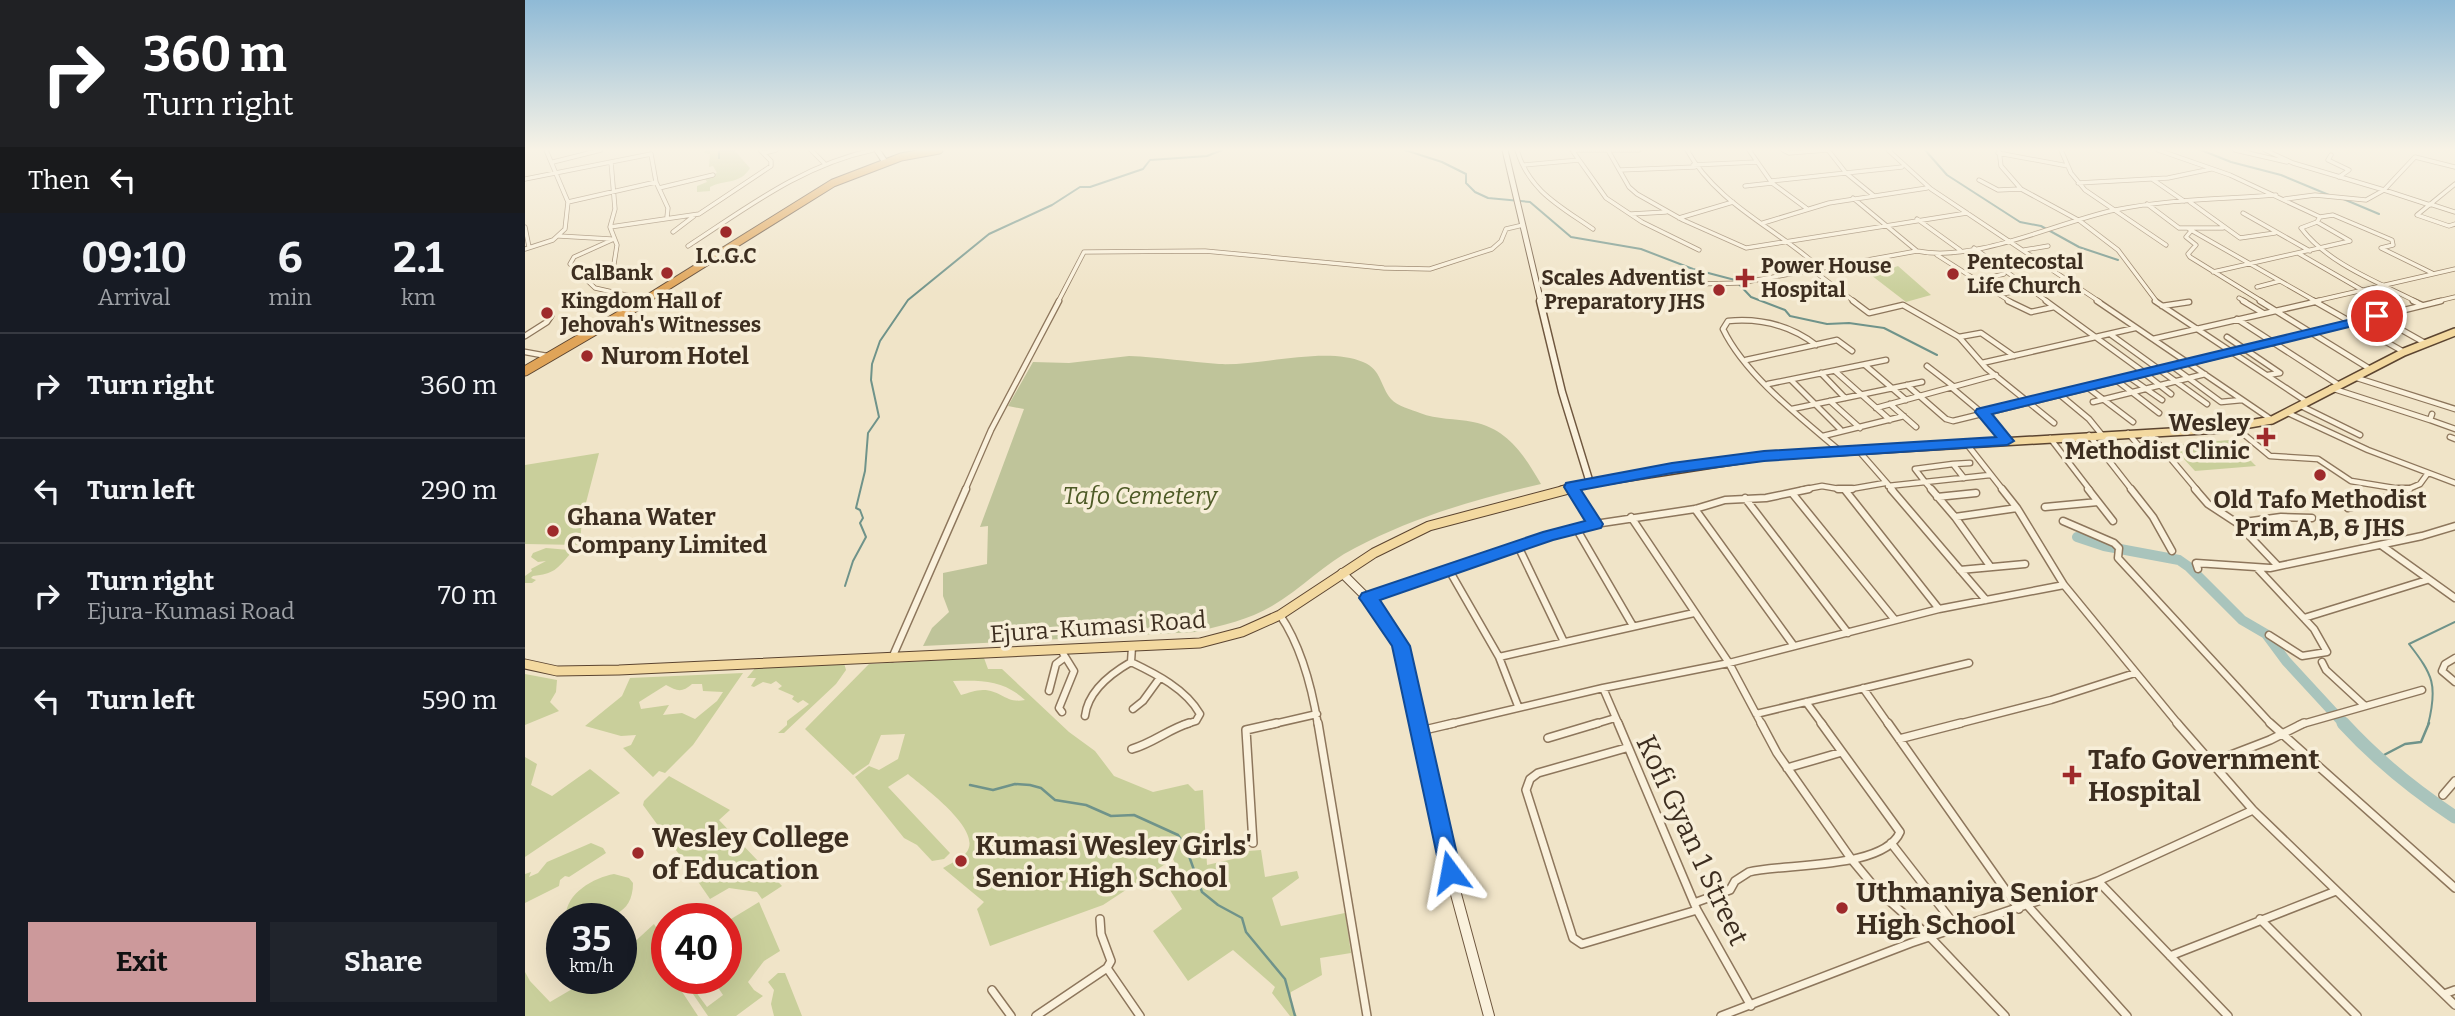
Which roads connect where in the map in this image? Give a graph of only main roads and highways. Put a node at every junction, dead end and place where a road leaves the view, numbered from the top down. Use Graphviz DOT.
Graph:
graph roads {
  1 [pos="799,197"];
  2 [pos="804,197"];
  3 [pos="2455,332"];
  4 [pos="543,356"];
  5 [pos="525,365"];
  6 [pos="525,371"];
  7 [pos="525,664"];
  1 -- 4 [label="highway"];
  2 -- 4 [label="highway"];
  3 -- 7 [label="main road, Ejura-Kumasi Road"];
  4 -- 5 [label="highway"];
  4 -- 6 [label="highway"];
}
